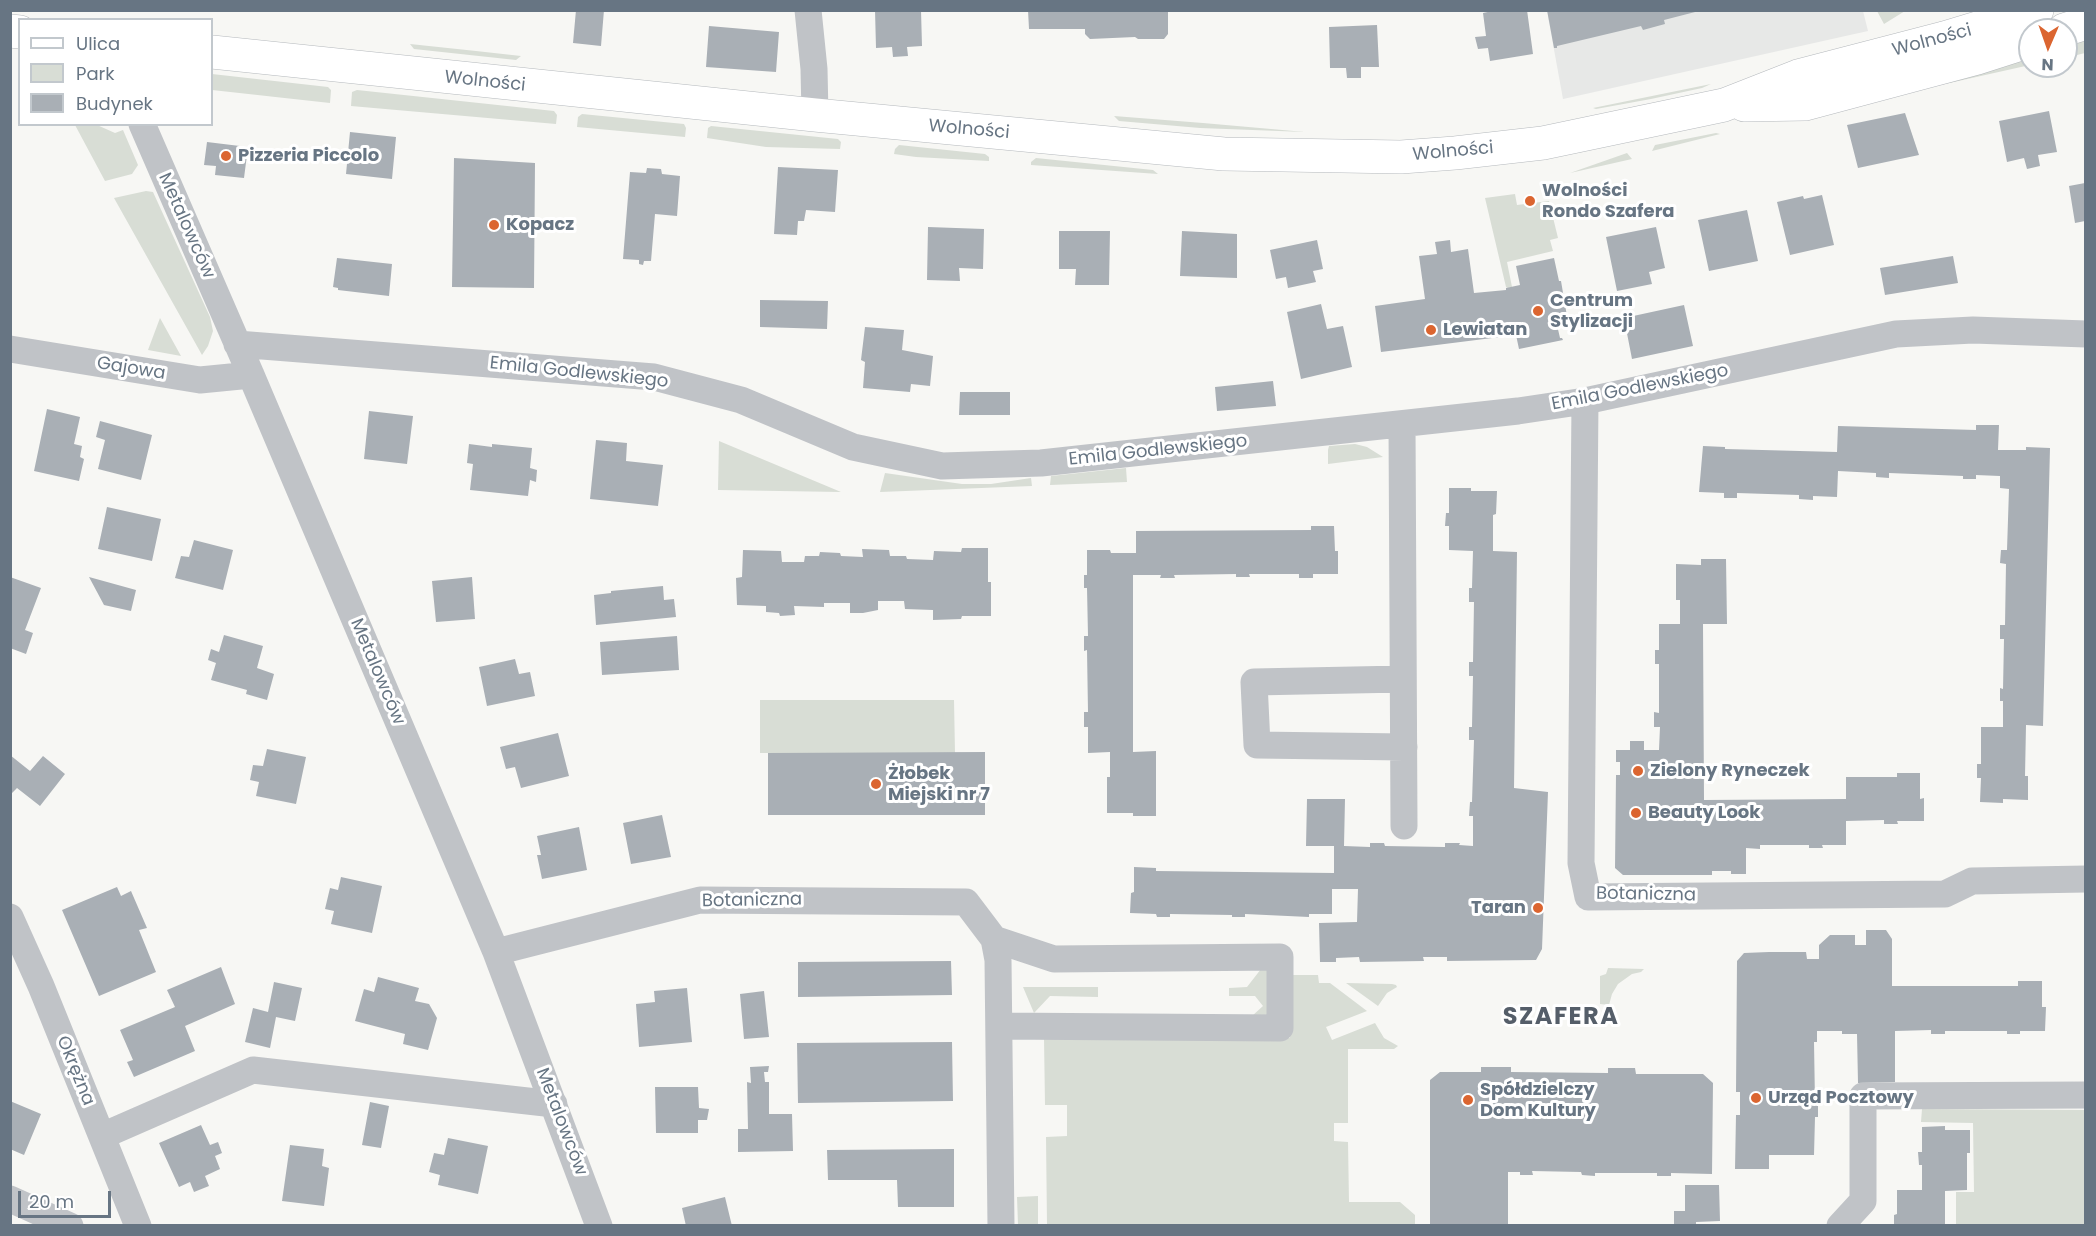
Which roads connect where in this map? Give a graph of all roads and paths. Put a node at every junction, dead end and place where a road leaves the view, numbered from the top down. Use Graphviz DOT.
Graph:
graph roads {
  1 [pos="808,10"];
  2 [pos="2037,10"];
  3 [pos="2018,45"];
  4 [pos="213,52"];
  5 [pos="1724,105"];
  6 [pos="815,115"];
  7 [pos="143,126"];
  8 [pos="2085,334"];
  9 [pos="237,344"];
  10 [pos="10,349"];
  11 [pos="251,375"];
  12 [pos="1585,401"];
  13 [pos="1402,424"];
  14 [pos="1403,680"];
  15 [pos="1404,747"];
  16 [pos="1404,826"];
  17 [pos="2085,879"];
  18 [pos="10,917"];
  19 [pos="994,939"];
  20 [pos="496,952"];
  21 [pos="999,1026"];
  22 [pos="2085,1095"];
  23 [pos="554,1104"];
  24 [pos="102,1137"];
  25 [pos="10,1199"];
  26 [pos="70,1226"];
  27 [pos="138,1226"];
  28 [pos="599,1226"];
  29 [pos="1001,1226"];
  30 [pos="1840,1226"];
  1 -- 6 [label="street"];
  2 -- 5 [label="main road, Wolności"];
  3 -- 5 [label="main road, Wolności"];
  4 -- 6 [label="main road, Wolności"];
  5 -- 6 [label="main road, Wolności"];
  7 -- 9 [label="street, Metalowców"];
  8 -- 12 [label="street, Emila Godlewskiego"];
  9 -- 11 [label="street, Metalowców"];
  9 -- 13 [label="street, Emila Godlewskiego"];
  10 -- 11 [label="street, Gajowa"];
  11 -- 20 [label="street, Metalowców"];
  12 -- 13 [label="street, Emila Godlewskiego"];
  12 -- 17 [label="street, Botaniczna"];
  13 -- 14 [label="street"];
  14 -- 15 [label="street"];
  14 -- 15 [label="street"];
  15 -- 16 [label="street"];
  18 -- 24 [label="street, Okrężna"];
  19 -- 20 [label="street, Botaniczna"];
  19 -- 21 [label="street, Botaniczna"];
  19 -- 21 [label="street"];
  20 -- 23 [label="street, Metalowców"];
  21 -- 29 [label="street, Botaniczna"];
  22 -- 30 [label="street"];
  23 -- 24 [label="street"];
  23 -- 28 [label="street, Metalowców"];
  24 -- 27 [label="street, Okrężna"];
  25 -- 26 [label="street"];
}
